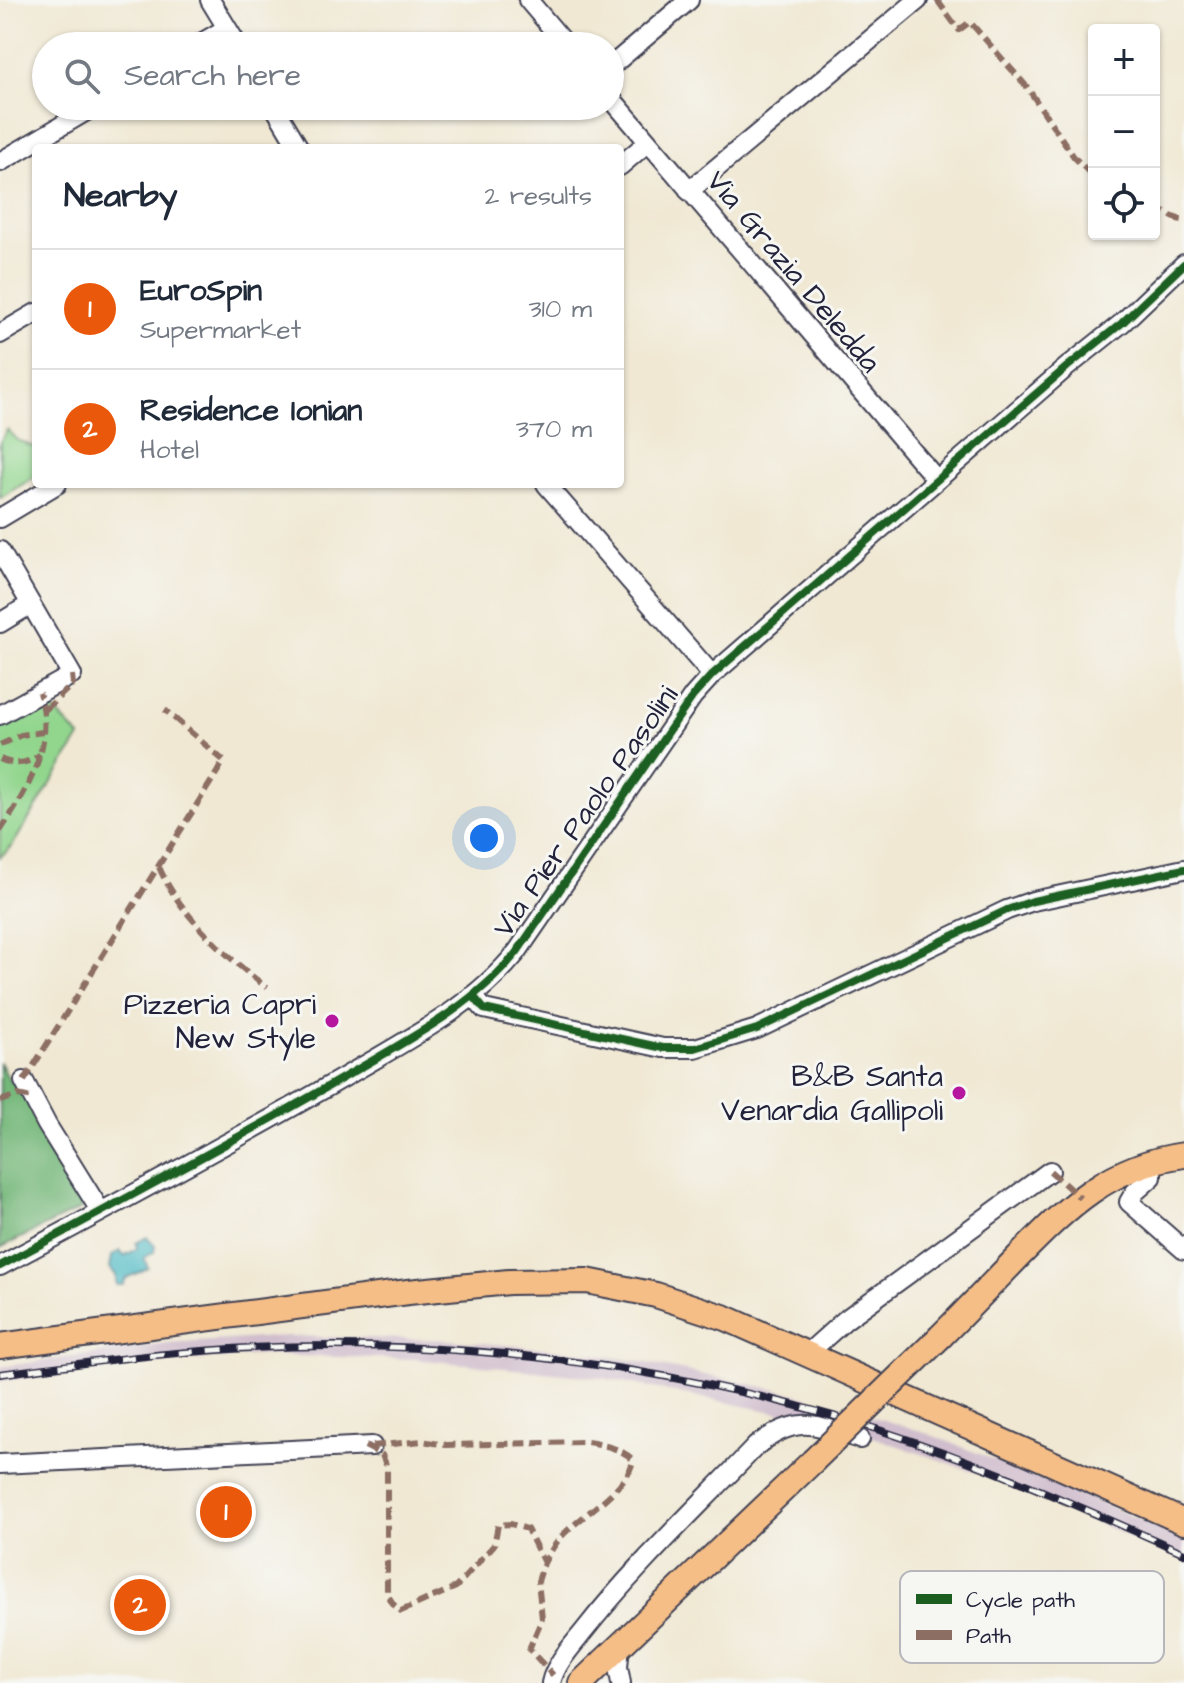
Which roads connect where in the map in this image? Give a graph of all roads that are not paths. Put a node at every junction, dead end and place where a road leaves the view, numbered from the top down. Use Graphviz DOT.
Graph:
graph roads {
  1 [pos="210,0"];
  2 [pos="528,0"];
  3 [pos="689,0"];
  4 [pos="918,0"];
  5 [pos="227,28"];
  6 [pos="220,32"];
  7 [pos="229,32"];
  8 [pos="555,32"];
  9 [pos="624,55"];
  10 [pos="624,114"];
  11 [pos="71,120"];
  12 [pos="282,120"];
  13 [pos="648,142"];
  14 [pos="297,144"];
  15 [pos="0,162"];
  16 [pos="624,163"];
  17 [pos="689,191"];
  18 [pos="1184,264"];
  19 [pos="32,315"];
  20 [pos="0,334"];
  21 [pos="937,480"];
  22 [pos="50,488"];
  23 [pos="549,488"];
  24 [pos="0,518"];
  25 [pos="0,551"];
  26 [pos="31,604"];
  27 [pos="0,623"];
  28 [pos="712,675"];
  29 [pos="0,715"];
  30 [pos="1184,869"];
  31 [pos="474,997"];
  32 [pos="24,1081"];
  33 [pos="1184,1155"];
  34 [pos="1152,1161"];
  35 [pos="1050,1171"];
  36 [pos="101,1212"];
  37 [pos="1184,1250"];
  38 [pos="0,1266"];
  39 [pos="0,1346"];
  40 [pos="806,1355"];
  41 [pos="860,1439"];
  42 [pos="372,1446"];
  43 [pos="0,1464"];
  44 [pos="1184,1522"];
  45 [pos="620,1644"];
  46 [pos="551,1683"];
  47 [pos="581,1683"];
  48 [pos="621,1683"];
  1 -- 5 [label="street"];
  2 -- 8 [label="street"];
  3 -- 9 [label="street"];
  4 -- 17 [label="street"];
  5 -- 6 [label="street"];
  5 -- 7 [label="street"];
  10 -- 13 [label="street, Via Grazia Deledda"];
  11 -- 15 [label="street"];
  12 -- 14 [label="street"];
  13 -- 16 [label="street"];
  13 -- 17 [label="street, Via Grazia Deledda"];
  17 -- 21 [label="street, Via Grazia Deledda"];
  18 -- 21 [label="street, Via Pier Paolo Pasolini"];
  19 -- 20 [label="street"];
  21 -- 28 [label="street, Via Pier Paolo Pasolini"];
  22 -- 24 [label="street"];
  23 -- 28 [label="street"];
  25 -- 26 [label="street"];
  26 -- 27 [label="street"];
  26 -- 29 [label="street"];
  28 -- 31 [label="street, Via Pier Paolo Pasolini"];
  30 -- 31 [label="street"];
  31 -- 36 [label="street, Via Pier Paolo Pasolini"];
  32 -- 36 [label="street"];
  33 -- 34 [label="main road"];
  34 -- 37 [label="street"];
  34 -- 45 [label="main road, bridge"];
  35 -- 40 [label="street"];
  36 -- 38 [label="street, Via Pier Paolo Pasolini"];
  39 -- 40 [label="main road"];
  40 -- 44 [label="main road"];
  41 -- 46 [label="street"];
  42 -- 43 [label="street"];
  45 -- 47 [label="main road"];
  45 -- 48 [label="street"];
}
